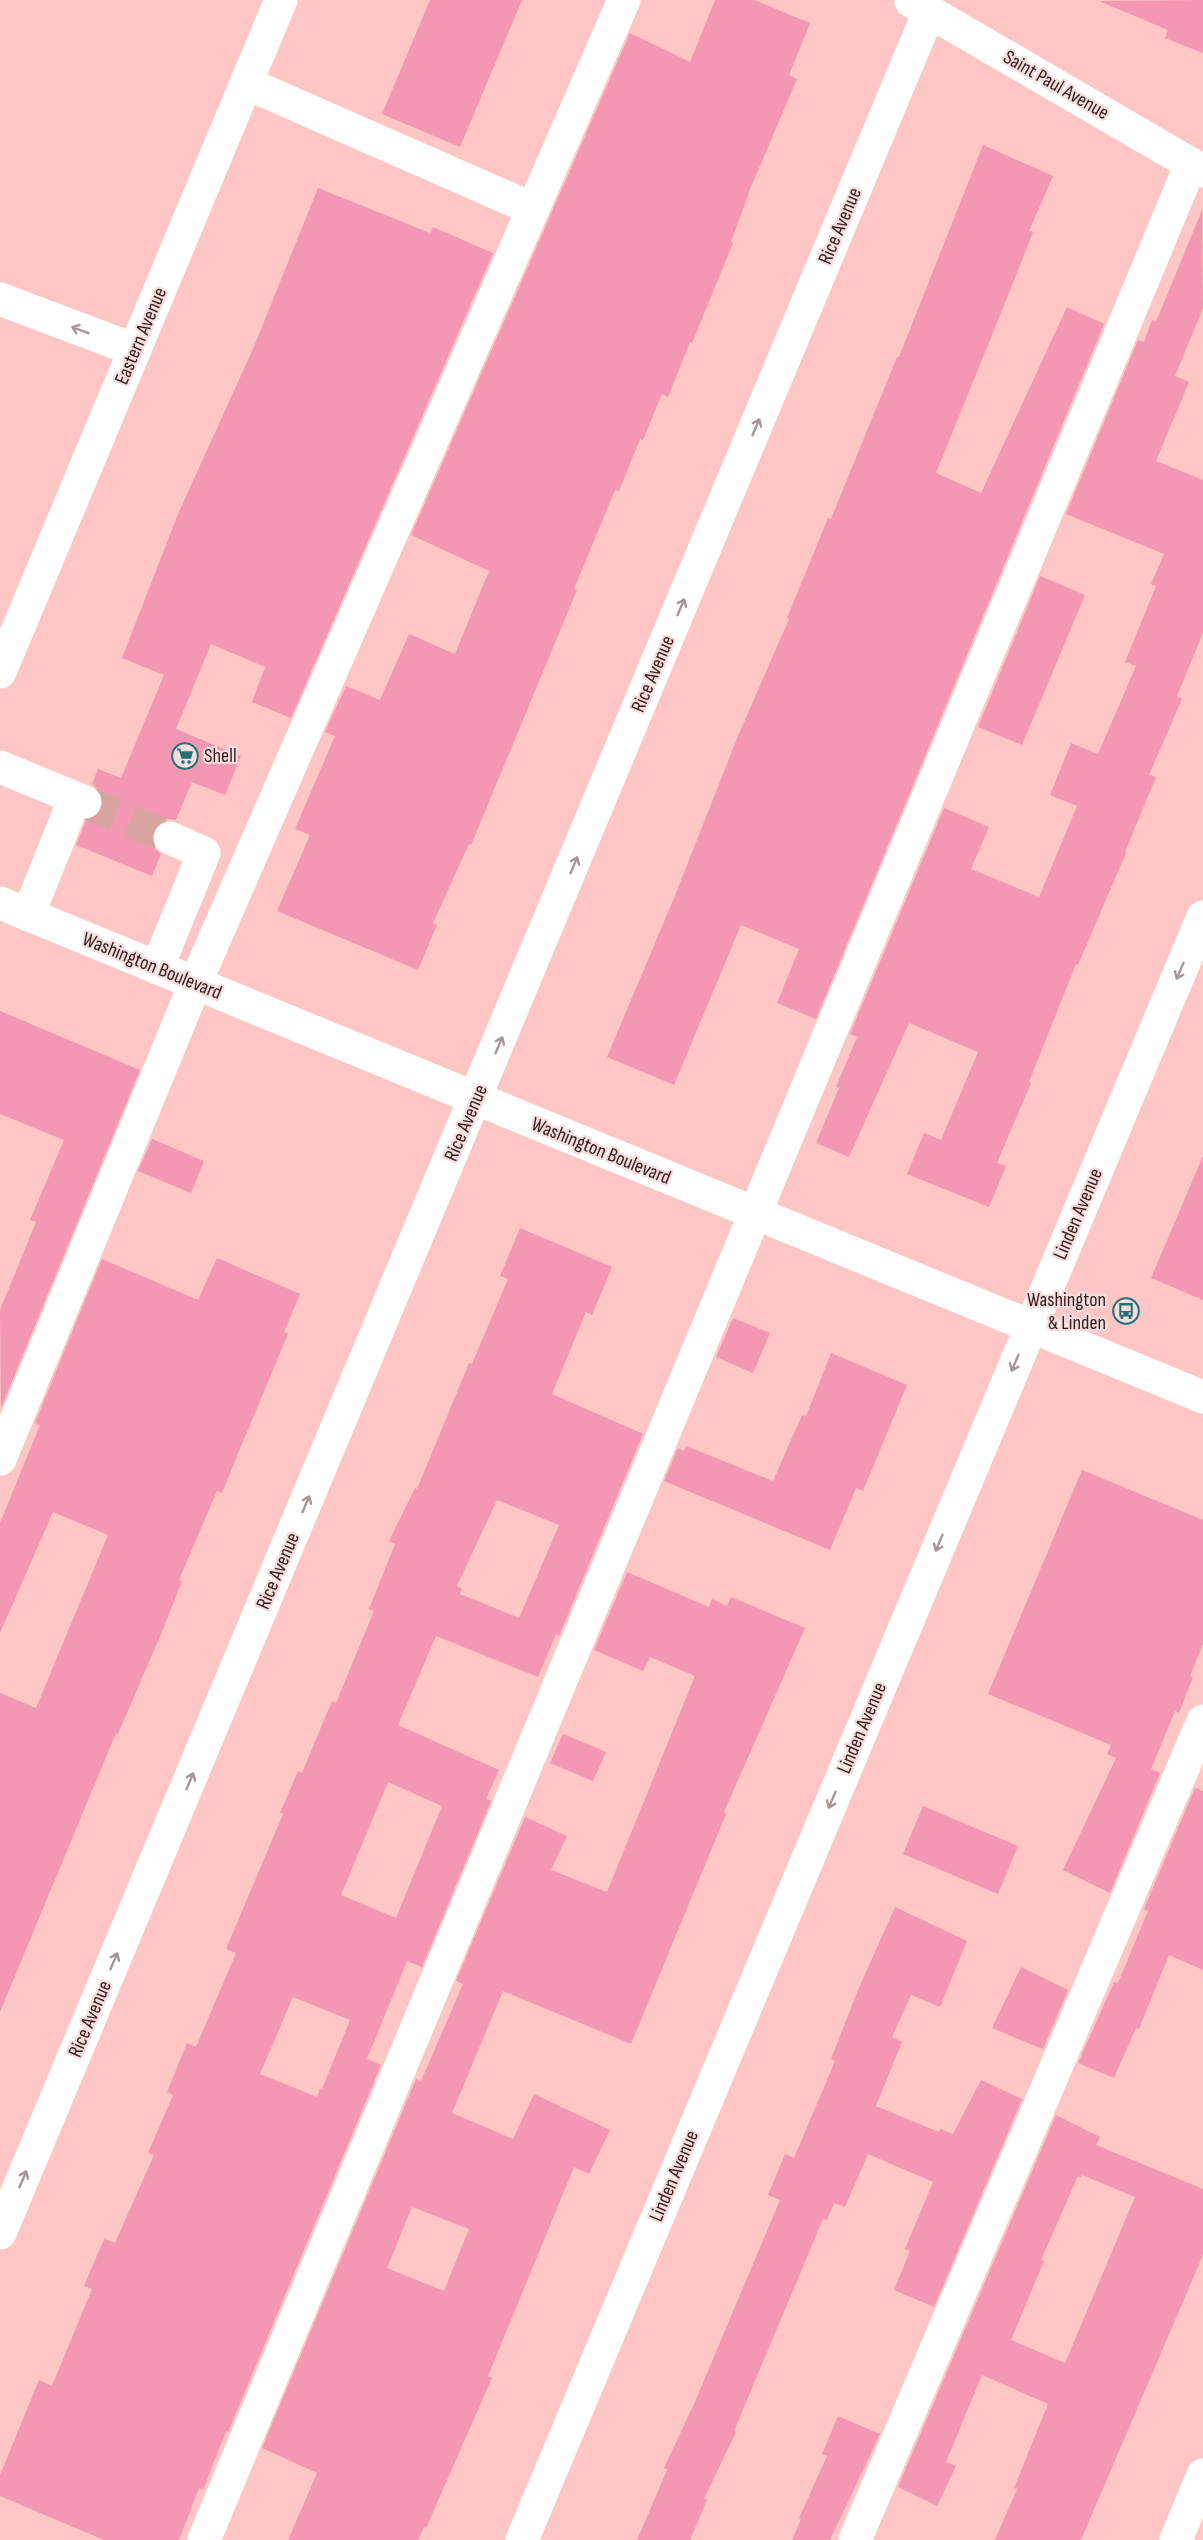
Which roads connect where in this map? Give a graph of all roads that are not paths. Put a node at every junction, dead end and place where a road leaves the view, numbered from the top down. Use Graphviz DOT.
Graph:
graph roads {
  1 [pos="281,0"];
  2 [pos="624,0"];
  3 [pos="919,6"];
  4 [pos="246,83"];
  5 [pos="1197,167"];
  6 [pos="533,209"];
  7 [pos="0,299"];
  8 [pos="135,350"];
  9 [pos="0,672"];
  10 [pos="0,766"];
  11 [pos="170,838"];
  12 [pos="14,909"];
  13 [pos="1203,917"];
  14 [pos="157,968"];
  15 [pos="195,984"];
  16 [pos="476,1099"];
  17 [pos="756,1214"];
  18 [pos="1030,1326"];
  19 [pos="1203,1397"];
  20 [pos="0,1459"];
  21 [pos="1203,1721"];
  22 [pos="0,2233"];
  23 [pos="1203,2477"];
  24 [pos="204,2540"];
  25 [pos="522,2540"];
  26 [pos="855,2540"];
  27 [pos="1176,2540"];
  1 -- 4 [label="street, Eastern Avenue"];
  2 -- 6 [label="street"];
  3 -- 5 [label="street, Saint Paul Avenue"];
  16 -- 3 [label="street, Rice Avenue, one-way"];
  4 -- 6 [label="street"];
  4 -- 8 [label="street, Eastern Avenue"];
  5 -- 17 [label="street"];
  6 -- 15 [label="street"];
  8 -- 7 [label="street, one-way"];
  8 -- 9 [label="street, Eastern Avenue"];
  10 -- 12 [label="street"];
  11 -- 14 [label="street"];
  12 -- 14 [label="street, Washington Boulevard"];
  13 -- 18 [label="street, Linden Avenue, one-way"];
  14 -- 15 [label="street, Washington Boulevard"];
  15 -- 16 [label="street, Washington Boulevard"];
  15 -- 20 [label="street"];
  16 -- 17 [label="street, Washington Boulevard"];
  22 -- 16 [label="street, Rice Avenue, one-way"];
  17 -- 18 [label="street, Washington Boulevard"];
  17 -- 24 [label="street"];
  18 -- 19 [label="street, Washington Boulevard"];
  18 -- 25 [label="street, Linden Avenue, one-way"];
  21 -- 26 [label="street"];
  23 -- 27 [label="street"];
}
